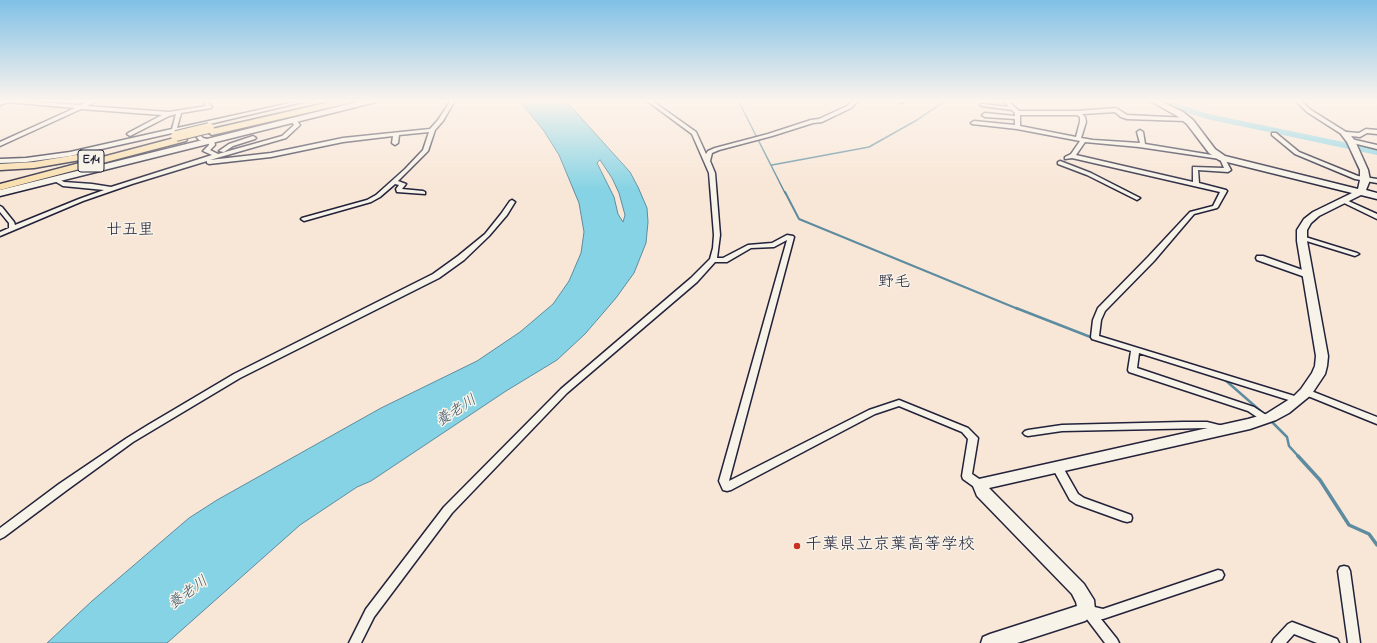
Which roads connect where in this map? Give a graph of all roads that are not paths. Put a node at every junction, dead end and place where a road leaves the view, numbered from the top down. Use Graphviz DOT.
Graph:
graph roads {
  1 [pos="30,130"];
  2 [pos="138,130"];
  3 [pos="177,130"];
  4 [pos="185,130"];
  5 [pos="193,130"];
  6 [pos="211,130"];
  7 [pos="247,130"];
  8 [pos="292,130"];
  9 [pos="432,130"];
  10 [pos="690,130"];
  11 [pos="785,130"];
  12 [pos="1032,130"];
  13 [pos="1082,130"];
  14 [pos="1196,130"];
  15 [pos="1343,130"];
  16 [pos="1140,132"];
  17 [pos="1374,132"];
  18 [pos="130,134"];
  19 [pos="1274,134"];
  20 [pos="1361,134"];
  21 [pos="177,135"];
  22 [pos="396,135"];
  23 [pos="253,138"];
  24 [pos="206,140"];
  25 [pos="1081,140"];
  26 [pos="1351,142"];
  27 [pos="1363,142"];
  28 [pos="395,143"];
  29 [pos="0,144"];
  30 [pos="257,145"];
  31 [pos="1143,146"];
  32 [pos="1377,146"];
  33 [pos="91,156"];
  34 [pos="215,156"];
  35 [pos="1071,156"];
  36 [pos="252,157"];
  37 [pos="1222,158"];
  38 [pos="0,161"];
  39 [pos="706,161"];
  40 [pos="197,162"];
  41 [pos="0,167"];
  42 [pos="0,178"];
  43 [pos="55,178"];
  44 [pos="1365,180"];
  45 [pos="1377,181"];
  46 [pos="395,182"];
  47 [pos="0,183"];
  48 [pos="1196,184"];
  49 [pos="0,186"];
  50 [pos="111,189"];
  51 [pos="1360,192"];
  52 [pos="0,193"];
  53 [pos="423,193"];
  54 [pos="1377,196"];
  55 [pos="1137,198"];
  56 [pos="1344,201"];
  57 [pos="512,202"];
  58 [pos="0,208"];
  59 [pos="1377,217"];
  60 [pos="304,219"];
  61 [pos="12,229"];
  62 [pos="0,234"];
  63 [pos="1302,238"];
  64 [pos="1355,254"];
  65 [pos="1260,258"];
  66 [pos="722,261"];
  67 [pos="1308,274"];
  68 [pos="700,281"];
  69 [pos="1135,350"];
  70 [pos="1302,396"];
  71 [pos="1266,419"];
  72 [pos="1377,421"];
  73 [pos="1227,430"];
  74 [pos="1028,432"];
  75 [pos="1057,467"];
  76 [pos="980,486"];
  77 [pos="1127,518"];
  78 [pos="0,534"];
  79 [pos="1344,571"];
  80 [pos="1218,575"];
  81 [pos="1086,610"];
  82 [pos="355,643"];
  83 [pos="990,643"];
  84 [pos="1113,643"];
  85 [pos="1278,643"];
  86 [pos="1333,643"];
  87 [pos="1354,643"];
  1 -- 29 [label="street"];
  2 -- 18 [label="street"];
  3 -- 21 [label="street"];
  4 -- 21 [label="street"];
  5 -- 24 [label="street"];
  6 -- 21 [label="highway, E14"];
  7 -- 24 [label="street"];
  8 -- 30 [label="street"];
  9 -- 22 [label="street"];
  9 -- 46 [label="street"];
  10 -- 39 [label="street"];
  11 -- 39 [label="street"];
  12 -- 25 [label="street"];
  13 -- 25 [label="street"];
  14 -- 37 [label="street"];
  15 -- 20 [label="street"];
  15 -- 26 [label="street"];
  16 -- 31 [label="street"];
  17 -- 20 [label="street"];
  19 -- 44 [label="street"];
  20 -- 27 [label="street"];
  21 -- 33 [label="highway, E14"];
  21 -- 38 [label="street"];
  21 -- 47 [label="highway, E14"];
  21 -- 49 [label="highway"];
  22 -- 28 [label="street"];
  22 -- 36 [label="street"];
  23 -- 34 [label="street"];
  24 -- 34 [label="street"];
  24 -- 43 [label="street"];
  25 -- 31 [label="street"];
  25 -- 35 [label="street"];
  26 -- 32 [label="street"];
  26 -- 44 [label="street"];
  30 -- 34 [label="street"];
  30 -- 36 [label="street"];
  31 -- 37 [label="street"];
  33 -- 41 [label="highway"];
  33 -- 42 [label="highway, E14"];
  34 -- 40 [label="street"];
  35 -- 48 [label="street"];
  35 -- 55 [label="street"];
  36 -- 40 [label="street"];
  37 -- 48 [label="street"];
  37 -- 51 [label="street"];
  39 -- 66 [label="street"];
  40 -- 50 [label="street"];
  43 -- 50 [label="street"];
  43 -- 52 [label="street"];
  44 -- 45 [label="street"];
  44 -- 51 [label="street"];
  46 -- 53 [label="street"];
  46 -- 60 [label="street"];
  48 -- 69 [label="street"];
  50 -- 61 [label="street"];
  51 -- 54 [label="street"];
  51 -- 56 [label="street"];
  56 -- 59 [label="street"];
  56 -- 63 [label="street"];
  57 -- 78 [label="street"];
  58 -- 61 [label="street"];
  61 -- 62 [label="street"];
  63 -- 64 [label="street"];
  63 -- 67 [label="street"];
  65 -- 67 [label="street"];
  66 -- 68 [label="street"];
  66 -- 76 [label="street"];
  66 -- 82 [label="street"];
  67 -- 70 [label="street"];
  69 -- 70 [label="street"];
  69 -- 71 [label="street"];
  70 -- 71 [label="street"];
  70 -- 72 [label="street"];
  71 -- 73 [label="street"];
  73 -- 74 [label="street"];
  73 -- 75 [label="street"];
  75 -- 76 [label="street"];
  75 -- 77 [label="street"];
  76 -- 81 [label="street"];
  79 -- 87 [label="street"];
  80 -- 81 [label="street"];
  81 -- 83 [label="street"];
  81 -- 84 [label="street"];
  85 -- 86 [label="street"];
}
